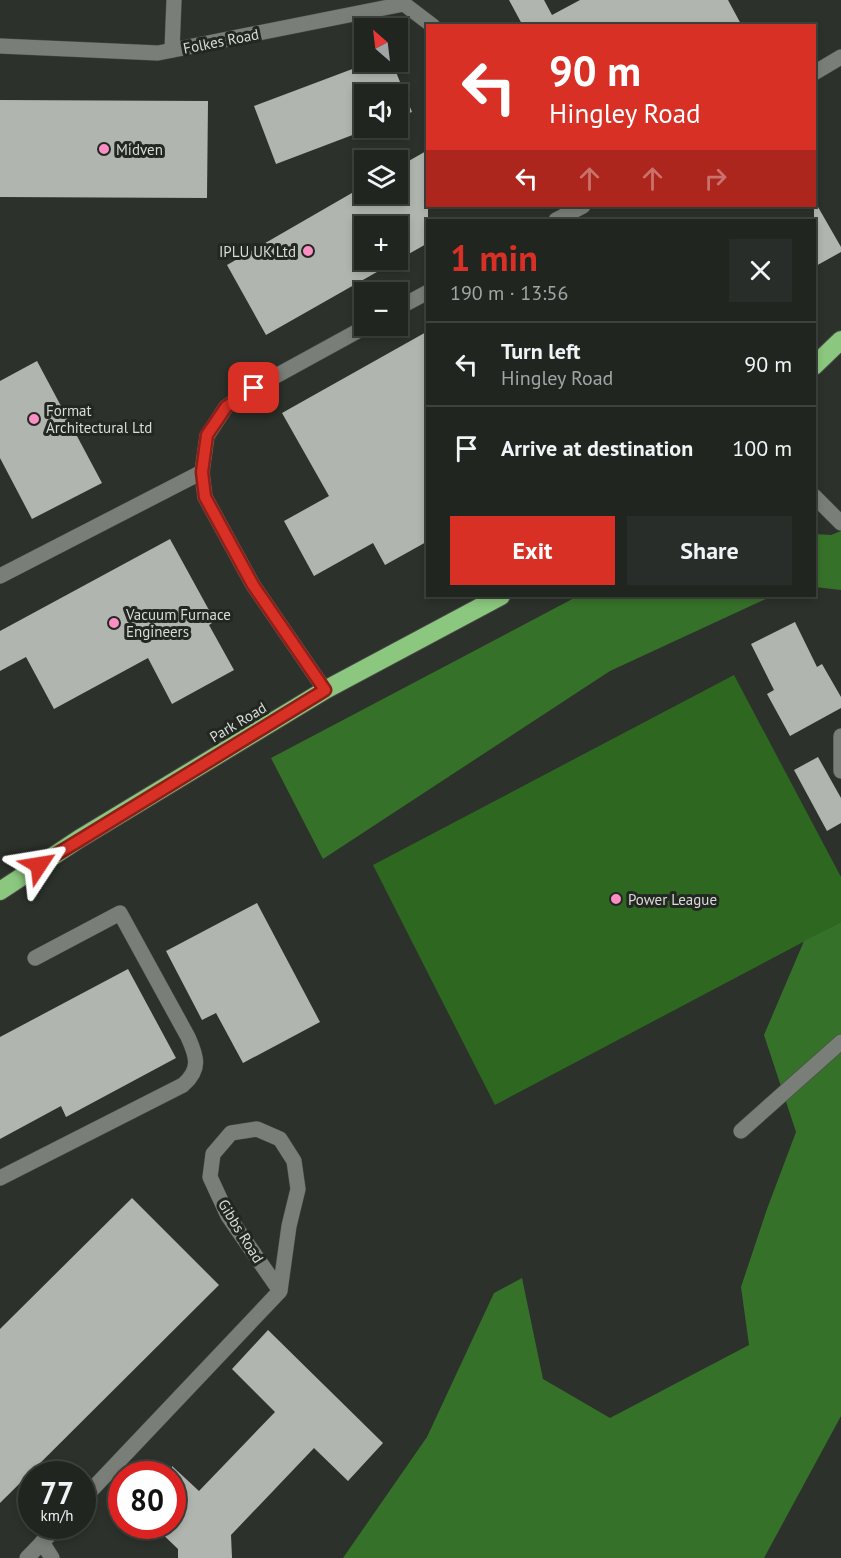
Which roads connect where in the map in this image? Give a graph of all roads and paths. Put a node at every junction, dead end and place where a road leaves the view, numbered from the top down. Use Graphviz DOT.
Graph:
graph roads {
  1 [pos="174,0"];
  2 [pos="430,24"];
  3 [pos="0,46"];
  4 [pos="172,50"];
  5 [pos="841,57"];
  6 [pos="816,72"];
  7 [pos="580,207"];
  8 [pos="560,214"];
  9 [pos="426,293"];
  10 [pos="408,303"];
  11 [pos="354,333"];
  12 [pos="841,340"];
  13 [pos="816,364"];
  14 [pos="202,472"];
  15 [pos="816,498"];
  16 [pos="841,523"];
  17 [pos="0,576"];
  18 [pos="499,597"];
  19 [pos="325,690"];
  20 [pos="841,736"];
  21 [pos="841,771"];
  22 [pos="0,891"];
  23 [pos="35,958"];
  24 [pos="841,1042"];
  25 [pos="741,1131"];
  26 [pos="0,1178"];
  27 [pos="280,1291"];
  28 [pos="96,1485"];
  29 [pos="45,1539"];
  30 [pos="42,1542"];
  31 [pos="27,1558"];
  32 [pos="52,1558"];
  1 -- 4 [label="street"];
  2 -- 4 [label="street, Folkes Road"];
  3 -- 4 [label="street, Folkes Road"];
  5 -- 6 [label="street"];
  7 -- 8 [label="street"];
  9 -- 10 [label="street"];
  11 -- 14 [label="street"];
  12 -- 13 [label="highway"];
  14 -- 17 [label="street"];
  14 -- 19 [label="street"];
  15 -- 16 [label="street"];
  18 -- 19 [label="highway, Park Road"];
  19 -- 22 [label="highway, Park Road"];
  20 -- 21 [label="street"];
  23 -- 26 [label="street"];
  24 -- 25 [label="street"];
  27 -- 27 [label="street, Gibbs Road"];
  27 -- 28 [label="street"];
  29 -- 30 [label="street"];
  30 -- 31 [label="street"];
  30 -- 32 [label="street"];
}
